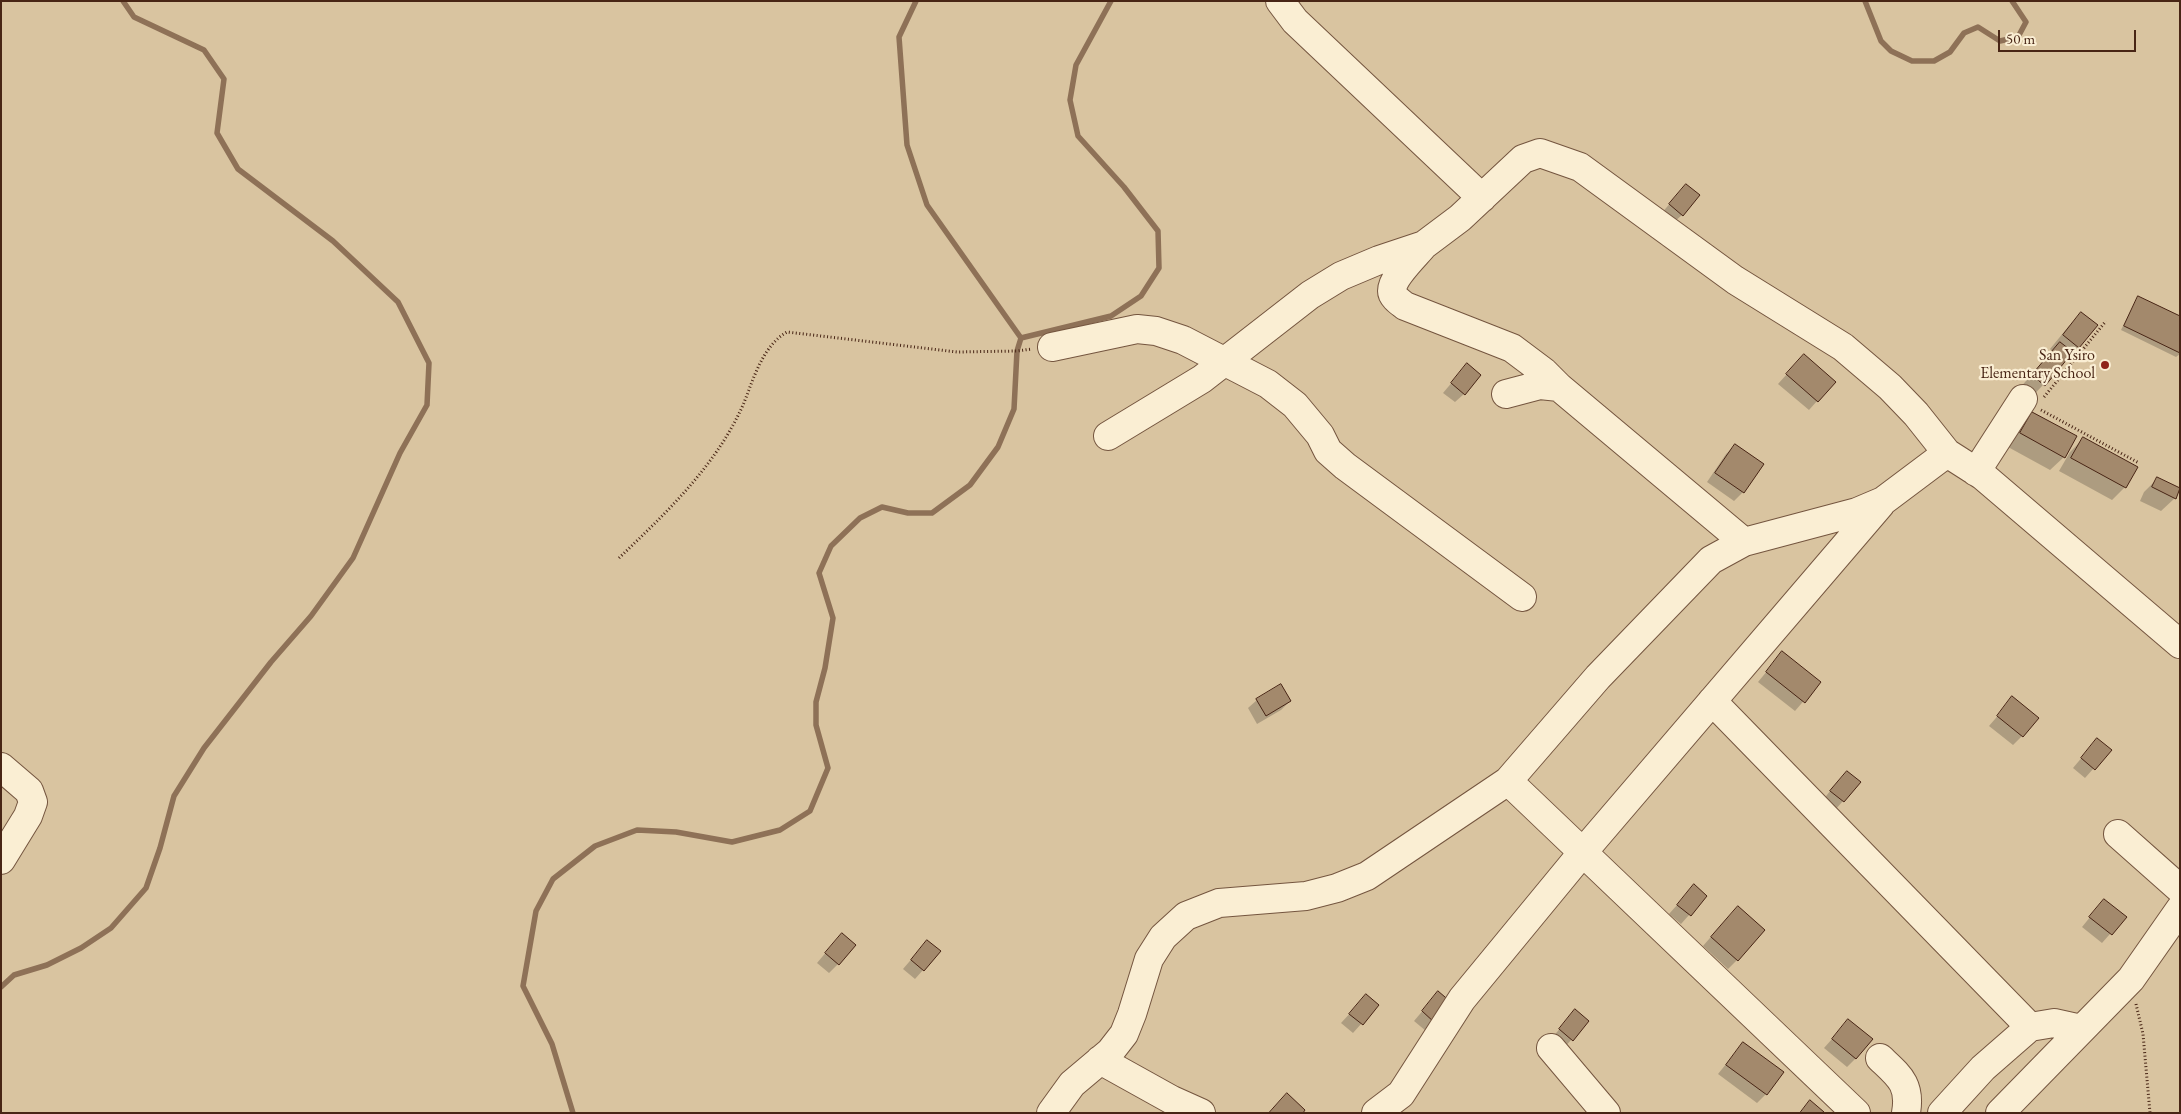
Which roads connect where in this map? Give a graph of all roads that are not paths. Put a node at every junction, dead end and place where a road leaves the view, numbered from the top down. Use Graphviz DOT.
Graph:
graph roads {
  1 [pos="1280,1"];
  2 [pos="1482,198"];
  3 [pos="1424,245"];
  4 [pos="1052,347"];
  5 [pos="1225,361"];
  6 [pos="1559,387"];
  7 [pos="1506,394"];
  8 [pos="2029,403"];
  9 [pos="1108,436"];
  10 [pos="1947,453"];
  11 [pos="1976,472"];
  12 [pos="1884,501"];
  13 [pos="1744,542"];
  14 [pos="1522,597"];
  15 [pos="2180,644"];
  16 [pos="1712,701"];
  17 [pos="1,767"];
  18 [pos="1508,781"];
  19 [pos="2118,834"];
  20 [pos="1583,852"];
  21 [pos="1,860"];
  22 [pos="2180,889"];
  23 [pos="2180,909"];
  24 [pos="2030,1027"];
  25 [pos="2081,1029"];
  26 [pos="1551,1048"];
  27 [pos="1880,1058"];
  28 [pos="1100,1060"];
  29 [pos="1157,1090"];
  30 [pos="1051,1113"];
  31 [pos="1173,1113"];
  32 [pos="1201,1113"];
  33 [pos="1376,1113"];
  34 [pos="1606,1113"];
  35 [pos="1856,1113"];
  36 [pos="1906,1113"];
  37 [pos="1942,1113"];
  38 [pos="2000,1113"];
  1 -- 2 [label="street"];
  2 -- 3 [label="street"];
  2 -- 10 [label="street"];
  3 -- 5 [label="street"];
  3 -- 6 [label="street"];
  4 -- 5 [label="street"];
  5 -- 9 [label="street"];
  5 -- 14 [label="street"];
  6 -- 7 [label="street"];
  6 -- 13 [label="street"];
  8 -- 11 [label="street"];
  10 -- 11 [label="street"];
  10 -- 12 [label="street"];
  11 -- 15 [label="street"];
  12 -- 13 [label="street"];
  12 -- 16 [label="street"];
  13 -- 18 [label="street"];
  16 -- 20 [label="street"];
  16 -- 24 [label="street"];
  17 -- 21 [label="street"];
  18 -- 20 [label="street"];
  18 -- 28 [label="street"];
  19 -- 22 [label="street"];
  20 -- 33 [label="street"];
  20 -- 35 [label="street"];
  23 -- 25 [label="street"];
  24 -- 25 [label="street"];
  24 -- 37 [label="street"];
  25 -- 38 [label="street"];
  26 -- 34 [label="street"];
  27 -- 36 [label="street"];
  28 -- 29 [label="street"];
  28 -- 30 [label="street"];
  29 -- 31 [label="street"];
  29 -- 32 [label="street"];
}
